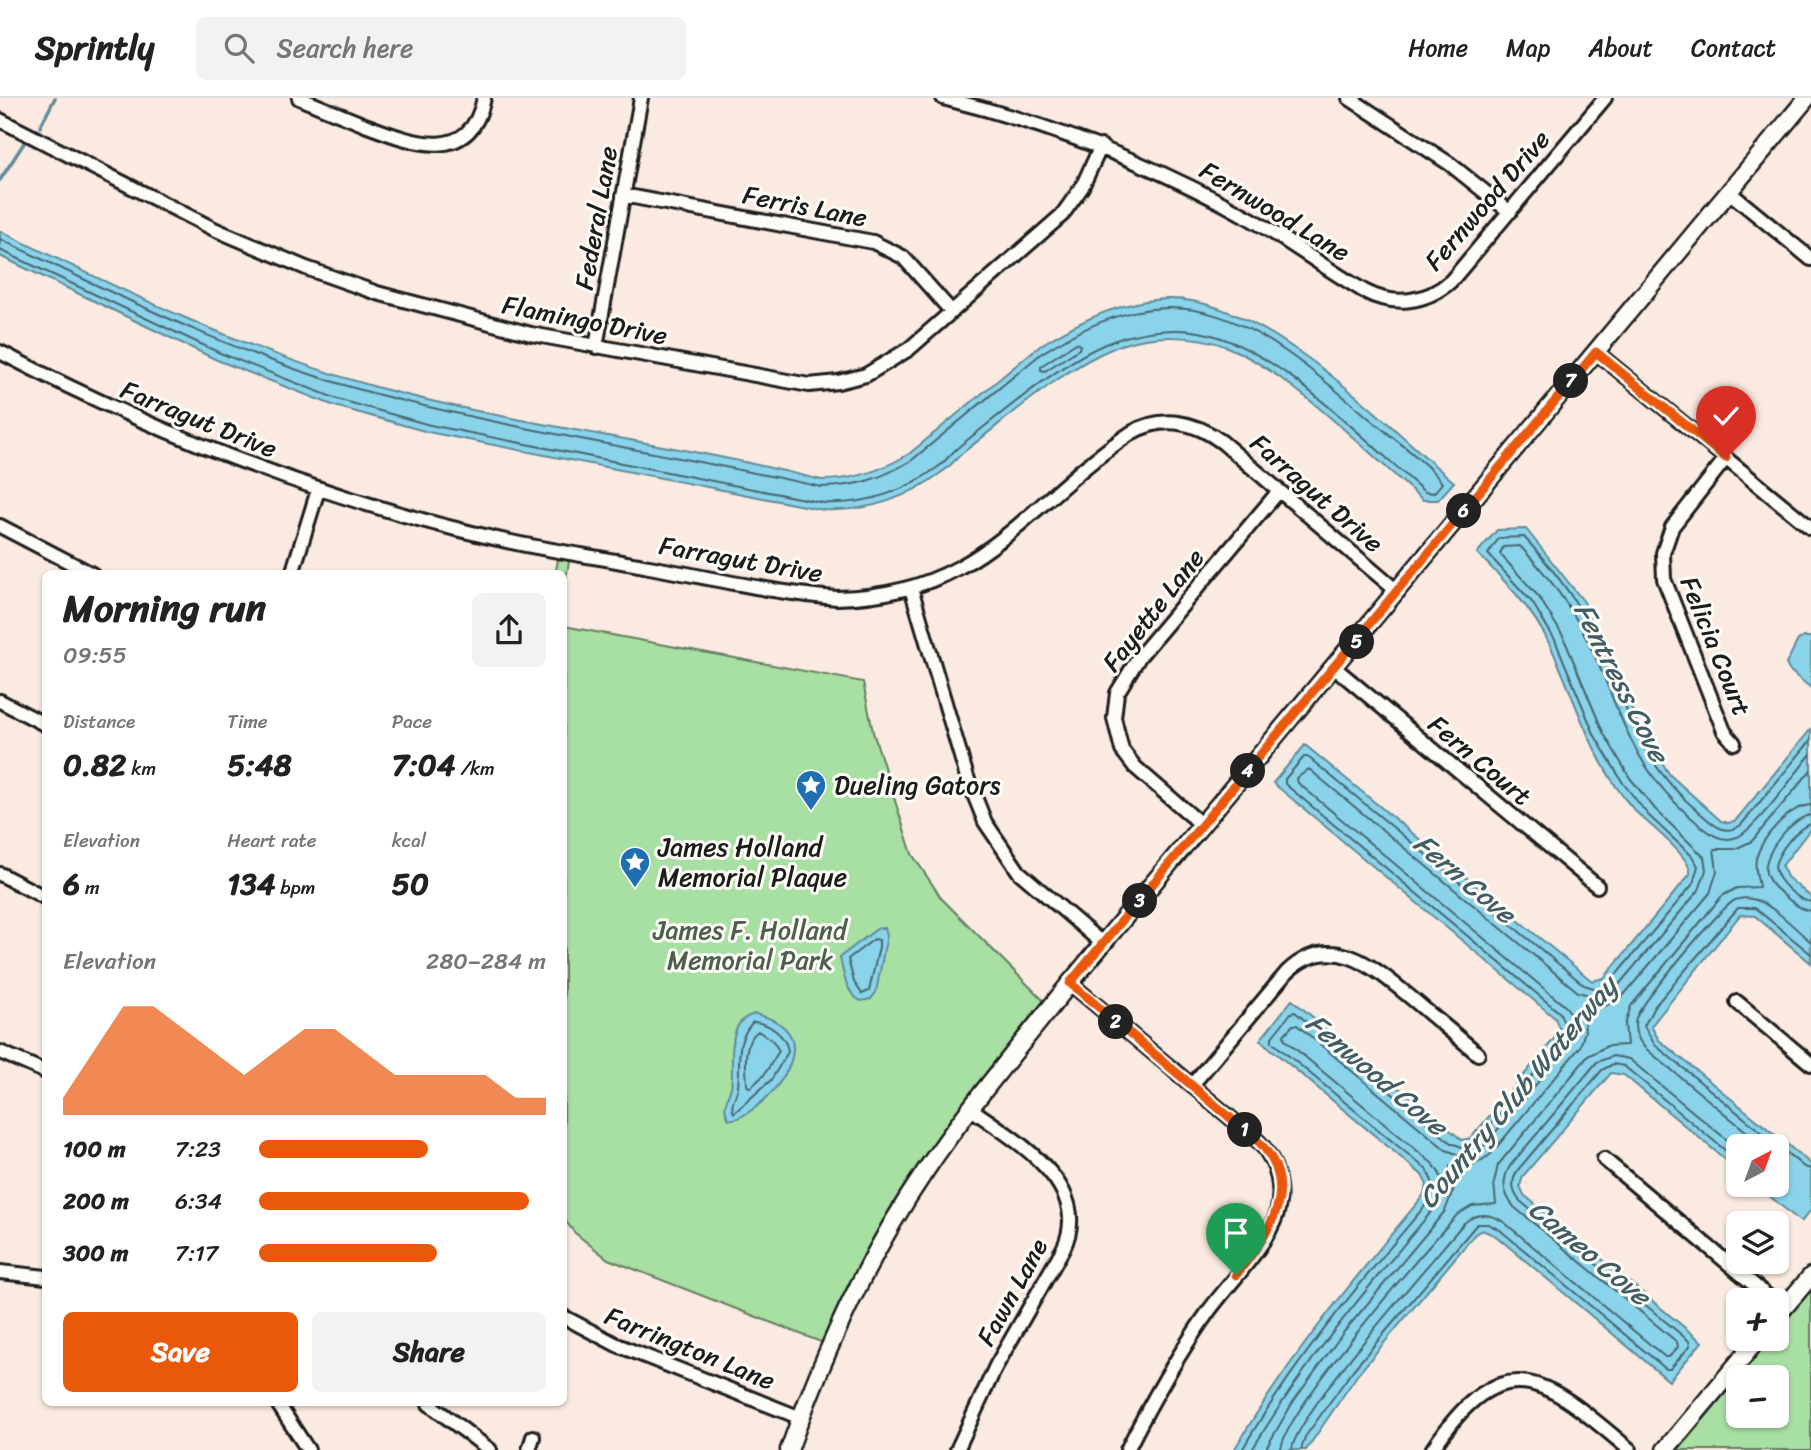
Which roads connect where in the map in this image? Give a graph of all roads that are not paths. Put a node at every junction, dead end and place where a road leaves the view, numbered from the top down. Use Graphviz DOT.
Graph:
graph roads {
  1 [pos="299,98"];
  2 [pos="484,98"];
  3 [pos="641,98"];
  4 [pos="943,98"];
  5 [pos="1349,98"];
  6 [pos="1605,98"];
  7 [pos="1807,98"];
  8 [pos="0,120"];
  9 [pos="1101,146"];
  10 [pos="1729,192"];
  11 [pos="623,195"];
  12 [pos="1510,212"];
  13 [pos="1811,259"];
  14 [pos="1427,296"];
  15 [pos="952,312"];
  16 [pos="596,347"];
  17 [pos="0,352"];
  18 [pos="1596,352"];
  19 [pos="1726,458"];
  20 [pos="318,490"];
  21 [pos="1279,491"];
  22 [pos="0,526"];
  23 [pos="1811,528"];
  24 [pos="84,570"];
  25 [pos="293,570"];
  26 [pos="911,588"];
  27 [pos="1398,592"];
  28 [pos="1335,668"];
  29 [pos="0,701"];
  30 [pos="42,723"];
  31 [pos="1734,743"];
  32 [pos="1202,825"];
  33 [pos="0,874"];
  34 [pos="1597,887"];
  35 [pos="42,896"];
  36 [pos="1103,944"];
  37 [pos="1070,983"];
  38 [pos="1737,1002"];
  39 [pos="0,1052"];
  40 [pos="1478,1054"];
  41 [pos="1811,1064"];
  42 [pos="42,1070"];
  43 [pos="1192,1085"];
  44 [pos="970,1108"];
  45 [pos="1604,1160"];
  46 [pos="0,1272"];
  47 [pos="1811,1276"];
  48 [pos="42,1277"];
  49 [pos="1754,1288"];
  50 [pos="1789,1297"];
  51 [pos="567,1319"];
  52 [pos="1748,1351"];
  53 [pos="279,1406"];
  54 [pos="432,1406"];
  55 [pos="801,1418"];
  56 [pos="533,1437"];
  57 [pos="308,1450"];
  58 [pos="490,1450"];
  59 [pos="529,1450"];
  60 [pos="789,1450"];
  61 [pos="957,1450"];
  62 [pos="1127,1450"];
  63 [pos="1432,1450"];
  64 [pos="1630,1450"];
  65 [pos="1665,1450"];
  1 -- 2 [label="street"];
  3 -- 11 [label="street, Federal Lane"];
  4 -- 9 [label="street"];
  5 -- 12 [label="street"];
  6 -- 12 [label="street, Fernwood Drive"];
  7 -- 10 [label="street"];
  8 -- 16 [label="street, Flamingo Drive"];
  9 -- 14 [label="street, Fernwood Lane"];
  9 -- 15 [label="street, Flamingo Drive"];
  10 -- 13 [label="street"];
  10 -- 18 [label="street"];
  11 -- 15 [label="street, Ferris Lane"];
  11 -- 16 [label="street, Federal Lane"];
  12 -- 14 [label="street, Fernwood Drive"];
  15 -- 16 [label="street, Flamingo Drive"];
  17 -- 20 [label="street, Farragut Drive"];
  18 -- 19 [label="street"];
  18 -- 27 [label="street"];
  19 -- 23 [label="street"];
  19 -- 31 [label="street, Felicia Court"];
  20 -- 25 [label="street"];
  20 -- 26 [label="street, Farragut Drive"];
  21 -- 26 [label="street, Farragut Drive"];
  21 -- 27 [label="street, Farragut Drive"];
  21 -- 32 [label="street, Fayette Lane"];
  22 -- 24 [label="street"];
  26 -- 36 [label="street"];
  27 -- 28 [label="street"];
  28 -- 32 [label="street"];
  28 -- 34 [label="street, Fern Court"];
  29 -- 30 [label="street"];
  32 -- 36 [label="street"];
  33 -- 35 [label="street"];
  36 -- 37 [label="street"];
  37 -- 43 [label="street"];
  37 -- 44 [label="street"];
  38 -- 41 [label="street"];
  39 -- 42 [label="street"];
  40 -- 43 [label="street"];
  43 -- 62 [label="street"];
  44 -- 55 [label="street"];
  44 -- 61 [label="street, Fawn Lane"];
  45 -- 49 [label="street"];
  46 -- 48 [label="street"];
  47 -- 50 [label="street"];
  51 -- 55 [label="street, Farrington Lane"];
  52 -- 65 [label="street"];
  53 -- 57 [label="street"];
  54 -- 58 [label="street"];
  55 -- 60 [label="street"];
  56 -- 59 [label="street"];
  63 -- 64 [label="street"];
}
